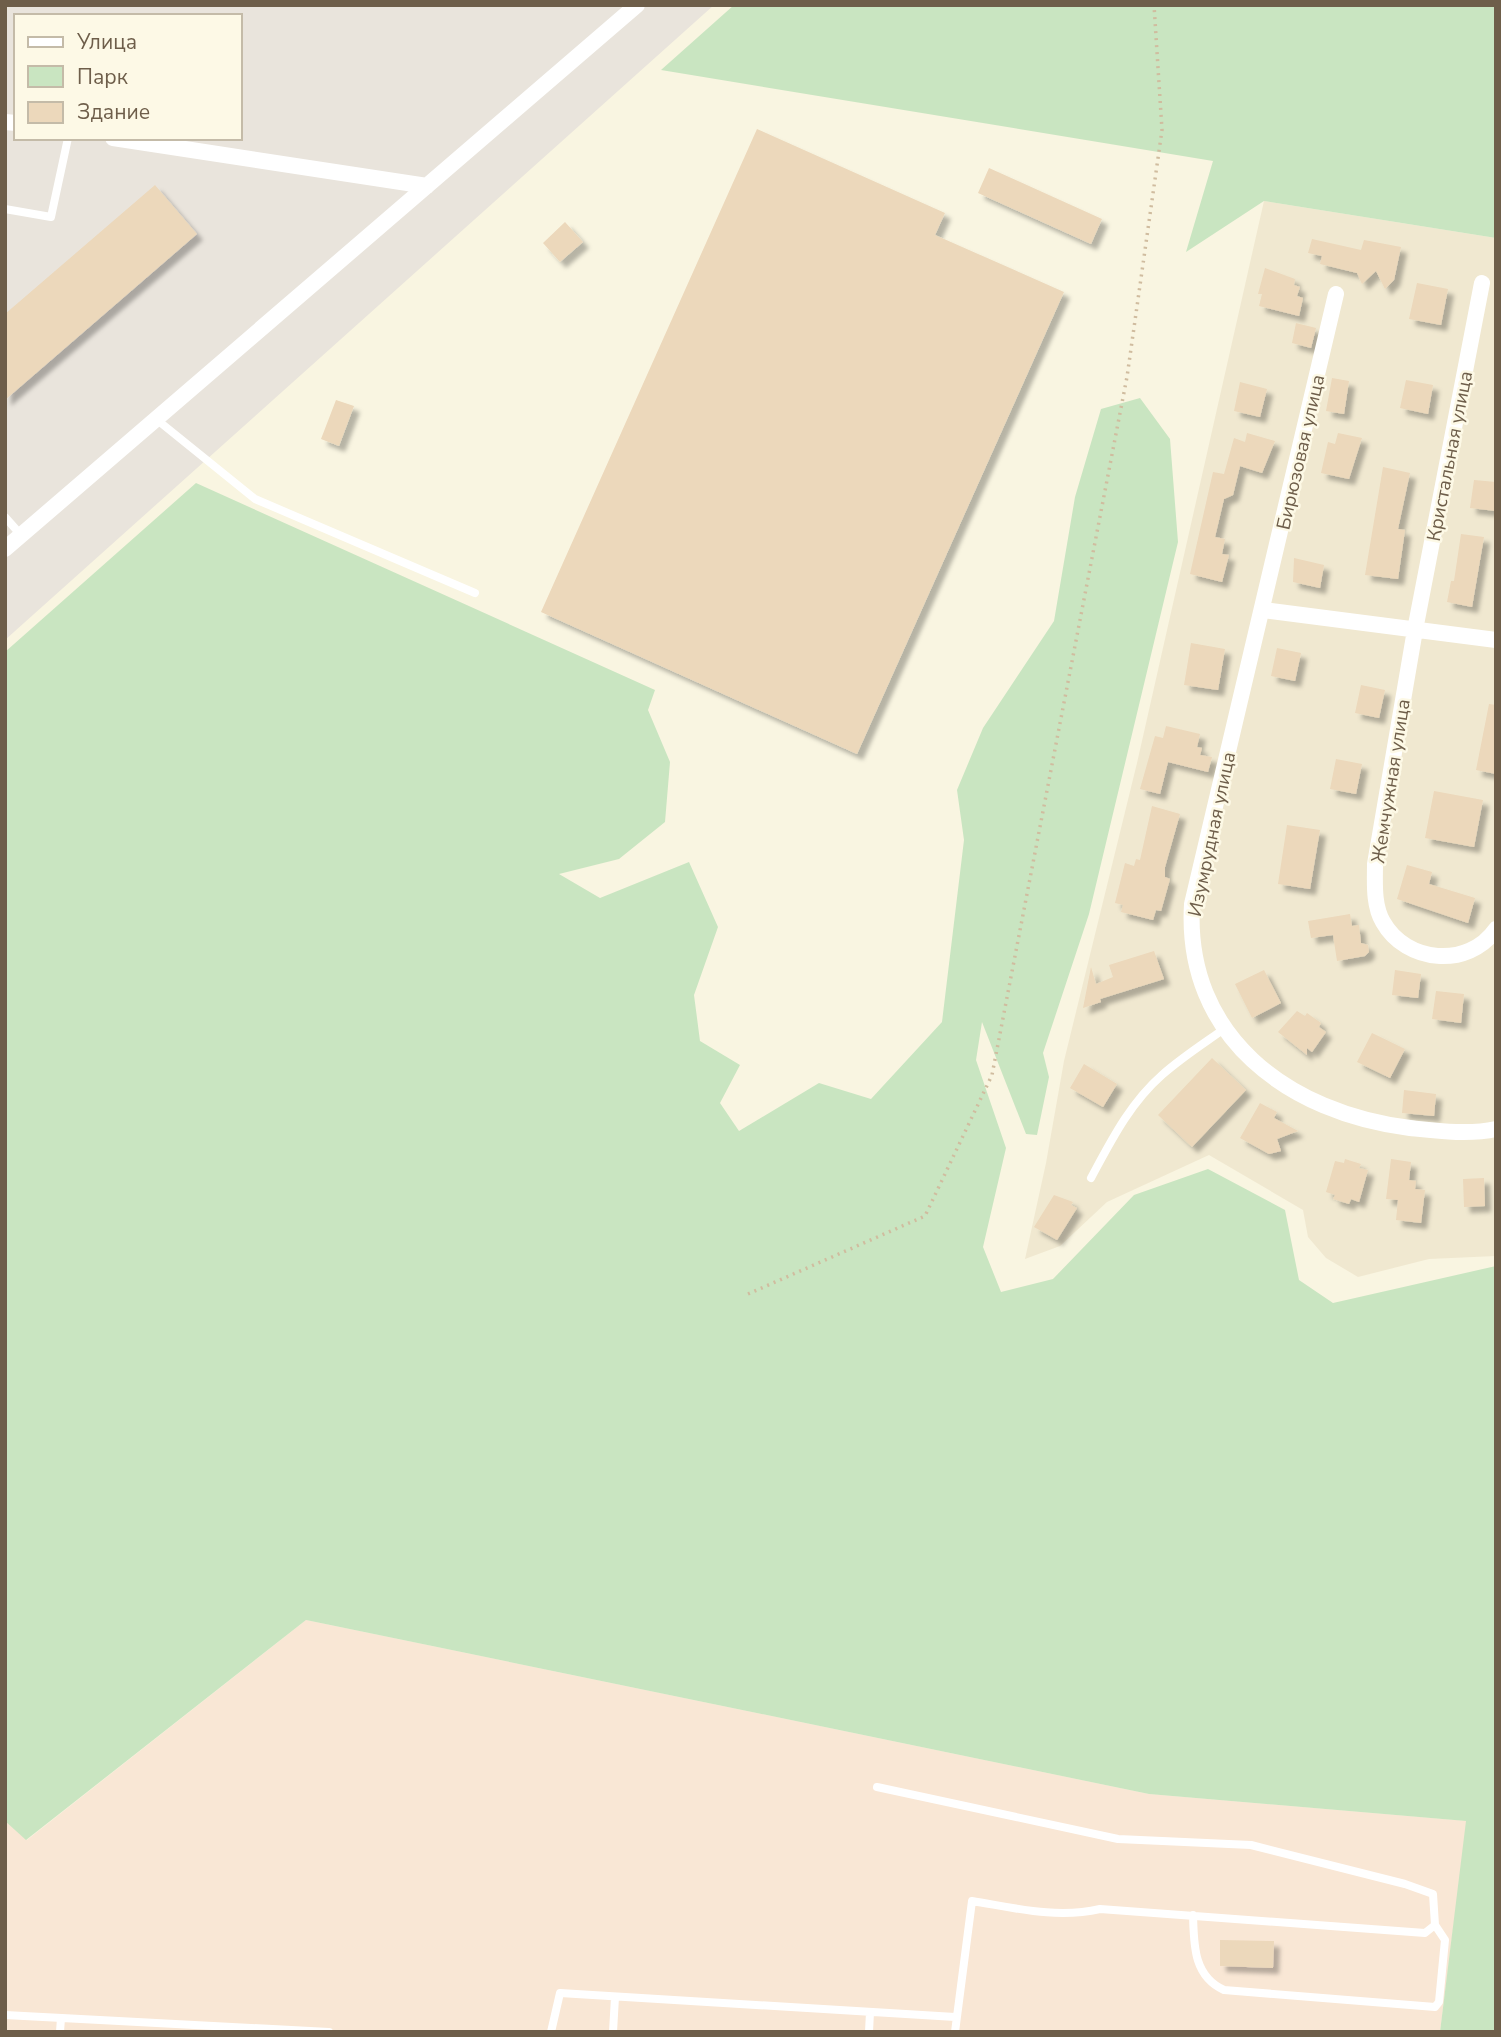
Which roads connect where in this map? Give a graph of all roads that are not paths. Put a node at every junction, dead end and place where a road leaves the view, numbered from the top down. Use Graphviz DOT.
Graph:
graph roads {
  1 [pos="637,5"];
  2 [pos="68,140"];
  3 [pos="126,140"];
  4 [pos="428,186"];
  5 [pos="5,209"];
  6 [pos="1482,283"];
  7 [pos="1336,294"];
  8 [pos="156,419"];
  9 [pos="5,517"];
  10 [pos="21,535"];
  11 [pos="5,549"];
  12 [pos="475,593"];
  13 [pos="1264,610"];
  14 [pos="1415,629"];
  15 [pos="1496,640"];
  16 [pos="1496,929"];
  17 [pos="1224,1029"];
  18 [pos="1496,1129"];
  19 [pos="1091,1178"];
  20 [pos="877,1787"];
  21 [pos="1194,1915"];
  22 [pos="1435,1925"];
  23 [pos="615,1997"];
  24 [pos="870,2012"];
  25 [pos="5,2015"];
  26 [pos="955,2017"];
  27 [pos="61,2018"];
  28 [pos="111,2021"];
  29 [pos="61,2032"];
  30 [pos="111,2032"];
  31 [pos="329,2032"];
  32 [pos="551,2032"];
  33 [pos="614,2032"];
  34 [pos="869,2032"];
  35 [pos="956,2032"];
  1 -- 4 [label="street"];
  2 -- 5 [label="lane"];
  3 -- 4 [label="street"];
  4 -- 8 [label="street"];
  6 -- 14 [label="street, Кристальная улица"];
  7 -- 13 [label="street, Бирюзовая улица"];
  8 -- 10 [label="street"];
  8 -- 12 [label="lane"];
  9 -- 10 [label="lane"];
  10 -- 11 [label="street"];
  13 -- 14 [label="street"];
  13 -- 17 [label="street, Изумрудная улица"];
  14 -- 15 [label="street"];
  14 -- 16 [label="street, Жемчужная улица"];
  17 -- 18 [label="street, Изумрудная улица"];
  17 -- 19 [label="lane"];
  20 -- 22 [label="lane"];
  21 -- 22 [label="lane"];
  21 -- 22 [label="lane"];
  21 -- 26 [label="lane"];
  23 -- 24 [label="lane"];
  23 -- 32 [label="lane"];
  23 -- 33 [label="lane"];
  24 -- 26 [label="lane"];
  24 -- 34 [label="lane"];
  25 -- 27 [label="lane"];
  26 -- 35 [label="lane"];
  27 -- 28 [label="lane"];
  27 -- 29 [label="lane"];
  28 -- 30 [label="lane"];
  28 -- 31 [label="lane"];
}
